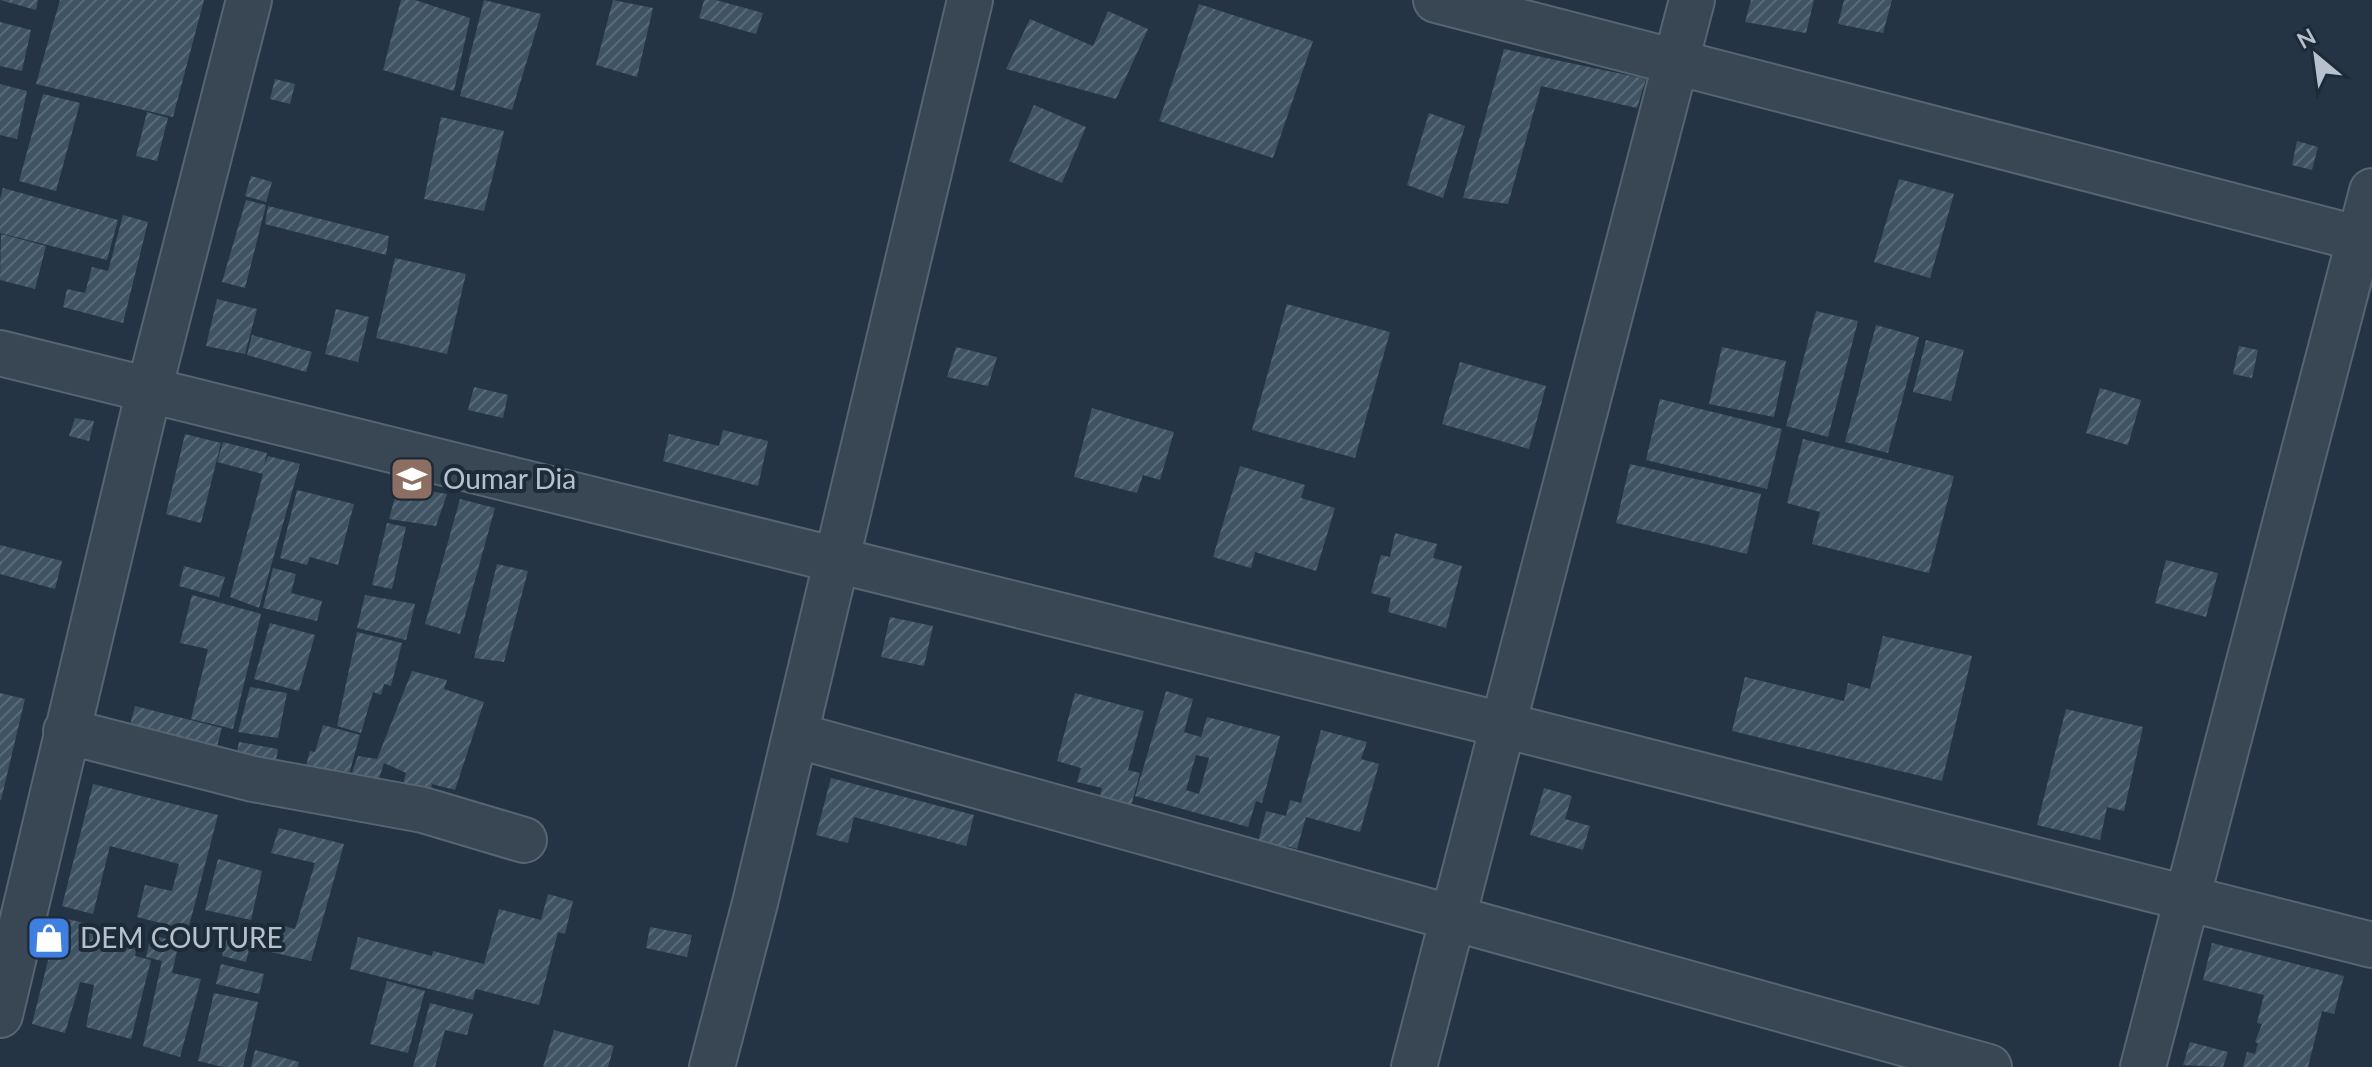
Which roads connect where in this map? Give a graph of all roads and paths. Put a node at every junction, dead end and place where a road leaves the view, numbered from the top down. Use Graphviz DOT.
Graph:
graph roads {
  1 [pos="249,0"];
  2 [pos="970,0"];
  3 [pos="1436,0"];
  4 [pos="1692,0"];
  5 [pos="1676,62"];
  6 [pos="2372,191"];
  7 [pos="2366,240"];
  8 [pos="0,353"];
  9 [pos="149,390"];
  10 [pos="837,560"];
  11 [pos="1503,725"];
  12 [pos="66,731"];
  13 [pos="795,735"];
  14 [pos="524,840"];
  15 [pos="2187,898"];
  16 [pos="1453,918"];
  17 [pos="2372,945"];
  18 [pos="0,1015"];
  19 [pos="712,1067"];
  20 [pos="1414,1067"];
  21 [pos="1989,1067"];
  22 [pos="2143,1067"];
  1 -- 9 [label="street"];
  2 -- 10 [label="street"];
  3 -- 5 [label="street"];
  4 -- 5 [label="street"];
  5 -- 7 [label="street"];
  5 -- 11 [label="street"];
  6 -- 7 [label="street"];
  7 -- 15 [label="street"];
  8 -- 9 [label="street"];
  9 -- 10 [label="street"];
  9 -- 12 [label="street"];
  10 -- 11 [label="street"];
  10 -- 13 [label="street"];
  11 -- 15 [label="street"];
  11 -- 16 [label="street"];
  12 -- 14 [label="street"];
  12 -- 18 [label="street"];
  13 -- 16 [label="street"];
  13 -- 19 [label="street"];
  15 -- 17 [label="street"];
  15 -- 22 [label="street"];
  16 -- 20 [label="street"];
  16 -- 21 [label="street"];
}
